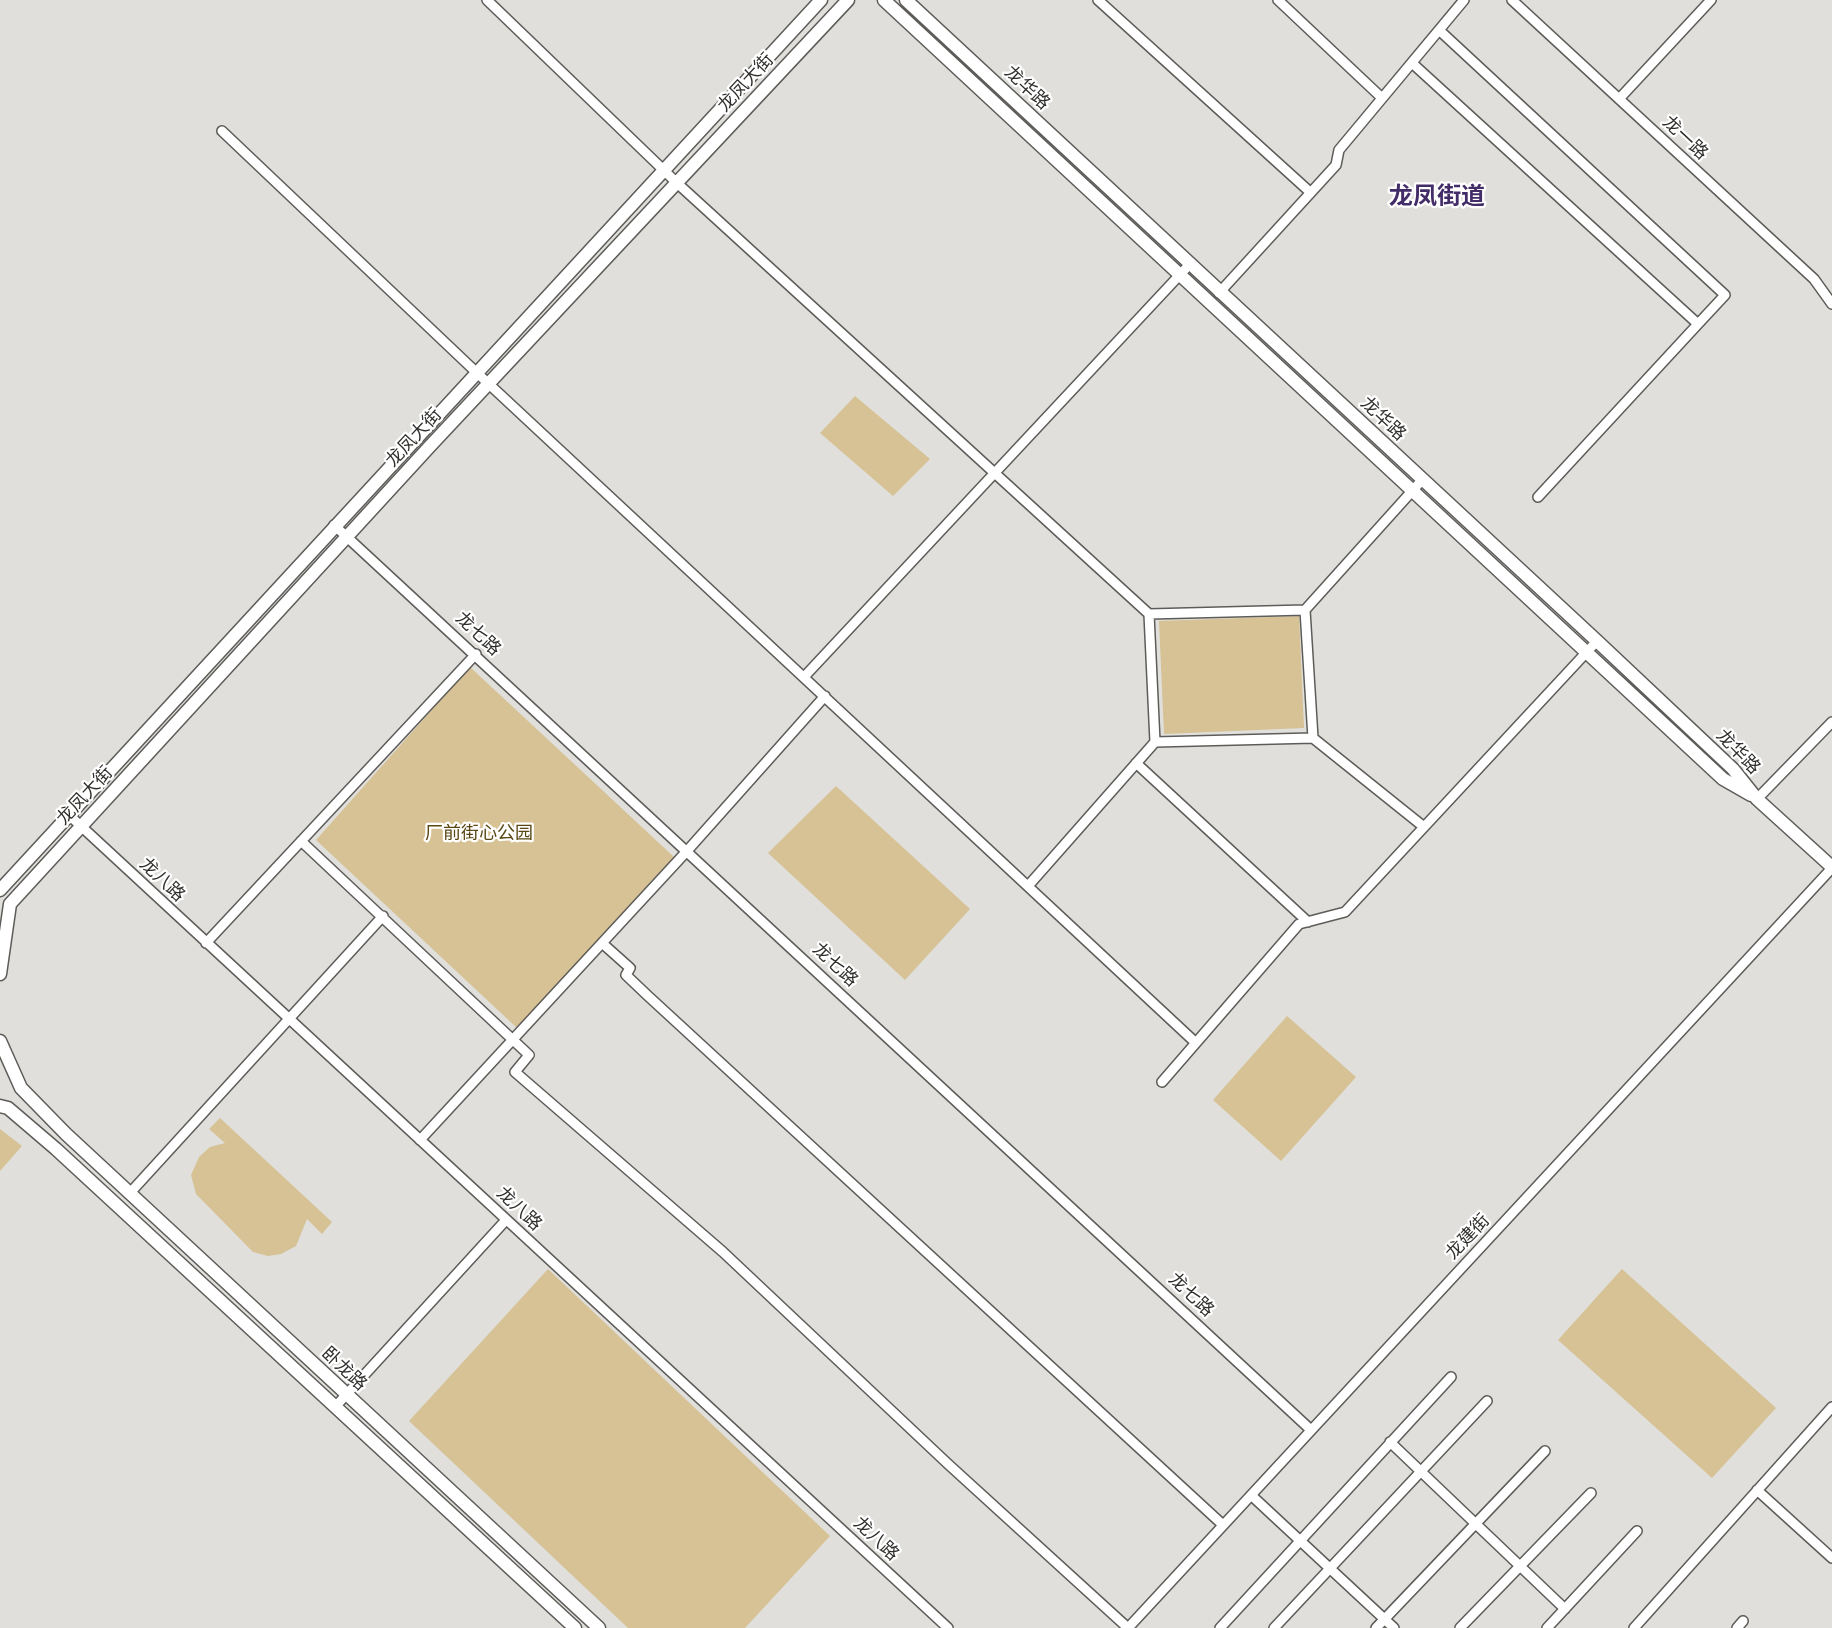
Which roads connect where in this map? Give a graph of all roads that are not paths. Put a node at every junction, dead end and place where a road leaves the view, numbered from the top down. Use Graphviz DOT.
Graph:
graph roads {
  1 [pos="487,0"];
  2 [pos="821,0"];
  3 [pos="848,0"];
  4 [pos="884,0"];
  5 [pos="906,0"];
  6 [pos="1098,0"];
  7 [pos="1278,0"];
  8 [pos="1464,0"];
  9 [pos="1512,0"];
  10 [pos="1711,0"];
  11 [pos="1439,30"];
  12 [pos="1412,63"];
  13 [pos="1382,98"];
  14 [pos="1619,99"];
  15 [pos="222,131"];
  16 [pos="664,170"];
  17 [pos="677,183"];
  18 [pos="1310,192"];
  19 [pos="1189,265"];
  20 [pos="1179,274"];
  21 [pos="1219,293"];
  22 [pos="1832,304"];
  23 [pos="1698,324"];
  24 [pos="476,372"];
  25 [pos="489,384"];
  26 [pos="995,472"];
  27 [pos="1422,480"];
  28 [pos="1412,490"];
  29 [pos="1538,497"];
  30 [pos="334,525"];
  31 [pos="348,536"];
  32 [pos="1305,610"];
  33 [pos="1149,614"];
  34 [pos="1597,641"];
  35 [pos="1586,652"];
  36 [pos="476,654"];
  37 [pos="804,677"];
  38 [pos="825,696"];
  39 [pos="1832,722"];
  40 [pos="1313,738"];
  41 [pos="1155,742"];
  42 [pos="1136,763"];
  43 [pos="1757,799"];
  44 [pos="69,815"];
  45 [pos="81,826"];
  46 [pos="1424,827"];
  47 [pos="301,841"];
  48 [pos="687,851"];
  49 [pos="1832,868"];
  50 [pos="1028,886"];
  51 [pos="0,890"];
  52 [pos="383,916"];
  53 [pos="1308,922"];
  54 [pos="206,943"];
  55 [pos="602,944"];
  56 [pos="0,974"];
  57 [pos="289,1019"];
  58 [pos="0,1041"];
  59 [pos="512,1041"];
  60 [pos="1197,1043"];
  61 [pos="1162,1082"];
  62 [pos="0,1106"];
  63 [pos="420,1140"];
  64 [pos="129,1194"];
  65 [pos="506,1220"];
  66 [pos="1451,1377"];
  67 [pos="346,1396"];
  68 [pos="1487,1401"];
  69 [pos="335,1407"];
  70 [pos="1832,1407"];
  71 [pos="1311,1430"];
  72 [pos="1390,1442"];
  73 [pos="1545,1451"];
  74 [pos="1421,1472"];
  75 [pos="1757,1490"];
  76 [pos="1591,1493"];
  77 [pos="1251,1495"];
  78 [pos="1475,1523"];
  79 [pos="1223,1525"];
  80 [pos="1636,1531"];
  81 [pos="1299,1539"];
  82 [pos="1832,1558"];
  83 [pos="1521,1567"];
  84 [pos="1329,1568"];
  85 [pos="1566,1609"];
  86 [pos="1384,1618"];
  87 [pos="575,1628"];
  88 [pos="599,1628"];
  89 [pos="948,1628"];
  90 [pos="1128,1628"];
  91 [pos="1220,1628"];
  92 [pos="1274,1628"];
  93 [pos="1376,1628"];
  94 [pos="1394,1628"];
  95 [pos="1460,1628"];
  96 [pos="1547,1628"];
  97 [pos="1634,1628"];
  1 -- 16 [label="street"];
  2 -- 16 [label="main road, 龙凤大街"];
  3 -- 17 [label="main road, 龙凤大街"];
  4 -- 20 [label="main road"];
  5 -- 19 [label="main road, 龙华路"];
  6 -- 18 [label="street"];
  7 -- 13 [label="street"];
  8 -- 11 [label="street"];
  9 -- 14 [label="street, 龙一路"];
  10 -- 14 [label="street"];
  11 -- 12 [label="street"];
  11 -- 23 [label="street"];
  12 -- 13 [label="street"];
  12 -- 23 [label="street"];
  13 -- 18 [label="street"];
  14 -- 22 [label="street, 龙一路"];
  15 -- 24 [label="street"];
  16 -- 17 [label="street"];
  16 -- 24 [label="main road, 龙凤大街"];
  17 -- 25 [label="main road, 龙凤大街"];
  17 -- 26 [label="street"];
  18 -- 21 [label="street"];
  19 -- 20 [label="street"];
  19 -- 21 [label="main road, 龙华路"];
  20 -- 26 [label="street"];
  20 -- 28 [label="main road"];
  21 -- 27 [label="main road, 龙华路"];
  23 -- 29 [label="street"];
  24 -- 25 [label="street"];
  24 -- 30 [label="main road, 龙凤大街"];
  25 -- 31 [label="main road, 龙凤大街"];
  25 -- 37 [label="street"];
  26 -- 33 [label="street"];
  26 -- 37 [label="street"];
  27 -- 28 [label="street"];
  27 -- 34 [label="main road, 龙华路"];
  28 -- 32 [label="street"];
  28 -- 35 [label="main road"];
  30 -- 31 [label="street, 龙七路"];
  30 -- 44 [label="main road, 龙凤大街"];
  31 -- 36 [label="street, 龙七路"];
  31 -- 45 [label="main road, 龙凤大街"];
  32 -- 33 [label="street"];
  32 -- 40 [label="street"];
  33 -- 41 [label="street"];
  34 -- 35 [label="street"];
  34 -- 43 [label="main road, 龙华路"];
  35 -- 43 [label="main road"];
  35 -- 46 [label="street"];
  36 -- 47 [label="street"];
  36 -- 48 [label="street, 龙七路"];
  37 -- 38 [label="street"];
  38 -- 48 [label="street"];
  38 -- 50 [label="street"];
  39 -- 43 [label="street"];
  40 -- 41 [label="street"];
  40 -- 46 [label="street"];
  41 -- 42 [label="street"];
  42 -- 50 [label="street"];
  42 -- 53 [label="street"];
  43 -- 49 [label="main road, 龙华路"];
  44 -- 45 [label="street, 龙八路"];
  44 -- 51 [label="main road, 龙凤大街"];
  45 -- 54 [label="street, 龙八路"];
  45 -- 56 [label="main road, 龙凤大街"];
  46 -- 53 [label="street"];
  47 -- 52 [label="street"];
  47 -- 54 [label="street"];
  48 -- 55 [label="street"];
  48 -- 71 [label="street, 龙七路"];
  49 -- 71 [label="street, 龙建街"];
  50 -- 60 [label="street"];
  52 -- 57 [label="street"];
  52 -- 59 [label="street"];
  53 -- 60 [label="street"];
  54 -- 57 [label="street, 龙八路"];
  55 -- 59 [label="street"];
  55 -- 79 [label="street"];
  57 -- 63 [label="street, 龙八路"];
  57 -- 64 [label="street"];
  58 -- 64 [label="main road, 卧龙路"];
  59 -- 63 [label="street"];
  59 -- 90 [label="street"];
  60 -- 61 [label="street"];
  62 -- 69 [label="main road, 卧龙路"];
  63 -- 65 [label="street, 龙八路"];
  64 -- 67 [label="main road, 卧龙路"];
  65 -- 67 [label="street"];
  65 -- 89 [label="street, 龙八路"];
  66 -- 72 [label="street"];
  67 -- 69 [label="street"];
  67 -- 88 [label="main road, 卧龙路"];
  68 -- 74 [label="street"];
  69 -- 87 [label="main road, 卧龙路"];
  70 -- 75 [label="street"];
  71 -- 77 [label="street, 龙建街"];
  72 -- 74 [label="street"];
  72 -- 81 [label="street"];
  73 -- 78 [label="street"];
  74 -- 78 [label="street"];
  74 -- 84 [label="street"];
  75 -- 82 [label="street"];
  75 -- 97 [label="street"];
  76 -- 83 [label="street"];
  77 -- 79 [label="street, 龙建街"];
  77 -- 81 [label="street"];
  78 -- 83 [label="street"];
  78 -- 86 [label="street"];
  79 -- 90 [label="street, 龙建街"];
  80 -- 85 [label="street"];
  81 -- 84 [label="street"];
  81 -- 91 [label="street"];
  83 -- 85 [label="street"];
  83 -- 95 [label="street"];
  84 -- 86 [label="street"];
  84 -- 92 [label="street"];
  85 -- 96 [label="street"];
  86 -- 93 [label="street"];
  86 -- 94 [label="street"];
}
